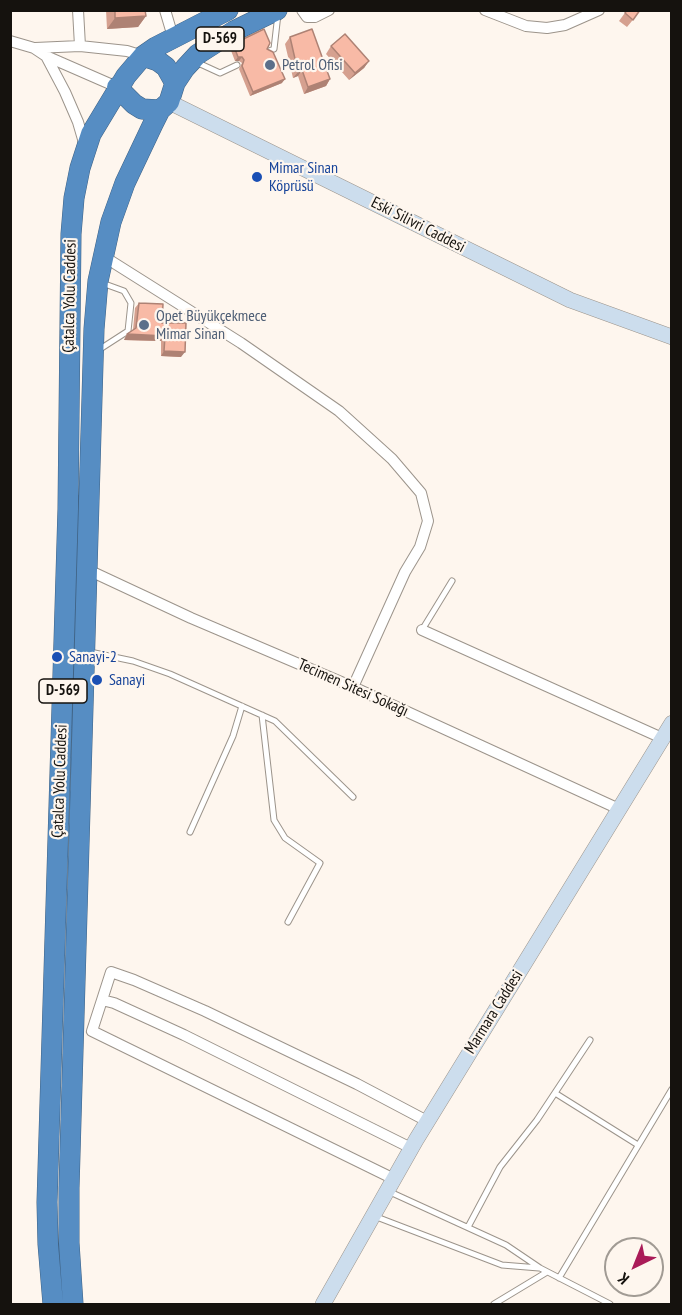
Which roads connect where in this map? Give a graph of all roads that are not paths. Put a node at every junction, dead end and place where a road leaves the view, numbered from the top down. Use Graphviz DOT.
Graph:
graph roads {
  1 [pos="78,10"];
  2 [pos="165,10"];
  3 [pos="204,10"];
  4 [pos="228,10"];
  5 [pos="278,10"];
  6 [pos="302,10"];
  7 [pos="329,10"];
  8 [pos="485,10"];
  9 [pos="599,10"];
  10 [pos="173,37"];
  11 [pos="10,41"];
  12 [pos="81,46"];
  13 [pos="34,48"];
  14 [pos="269,51"];
  15 [pos="46,56"];
  16 [pos="143,56"];
  17 [pos="192,60"];
  18 [pos="237,65"];
  19 [pos="117,87"];
  20 [pos="168,98"];
  21 [pos="86,148"];
  22 [pos="103,256"];
  23 [pos="98,281"];
  24 [pos="672,337"];
  25 [pos="93,354"];
  26 [pos="87,569"];
  27 [pos="452,581"];
  28 [pos="422,630"];
  29 [pos="85,651"];
  30 [pos="353,687"];
  31 [pos="242,706"];
  32 [pos="262,715"];
  33 [pos="672,723"];
  34 [pos="662,738"];
  35 [pos="353,797"];
  36 [pos="619,809"];
  37 [pos="190,832"];
  38 [pos="288,922"];
  39 [pos="102,1000"];
  40 [pos="590,1040"];
  41 [pos="672,1089"];
  42 [pos="555,1093"];
  43 [pos="427,1121"];
  44 [pos="638,1145"];
  45 [pos="411,1148"];
  46 [pos="390,1185"];
  47 [pos="373,1216"];
  48 [pos="468,1227"];
  49 [pos="540,1268"];
  50 [pos="547,1272"];
  51 [pos="559,1278"];
  52 [pos="53,1305"];
  53 [pos="73,1305"];
  54 [pos="323,1305"];
  55 [pos="494,1305"];
  56 [pos="610,1305"];
  1 -- 12 [label="street"];
  2 -- 10 [label="street"];
  3 -- 10 [label="highway"];
  4 -- 10 [label="highway, D-569"];
  5 -- 14 [label="lane"];
  5 -- 17 [label="highway, D-569"];
  6 -- 7 [label="street"];
  8 -- 9 [label="street"];
  10 -- 16 [label="highway, D-569"];
  11 -- 13 [label="street"];
  12 -- 13 [label="street"];
  12 -- 16 [label="street"];
  13 -- 15 [label="street"];
  15 -- 19 [label="street"];
  15 -- 21 [label="street"];
  16 -- 19 [label="highway, D-569"];
  16 -- 20 [label="highway"];
  17 -- 18 [label="lane"];
  17 -- 20 [label="highway, D-569"];
  19 -- 20 [label="highway"];
  19 -- 21 [label="highway, Çatalca Yolu Caddesi / D-569"];
  20 -- 22 [label="highway, Çatalca Yolu Caddesi / D-569"];
  20 -- 24 [label="main road, Eski Silivri Caddesi"];
  21 -- 52 [label="highway, Çatalca Yolu Caddesi / D-569"];
  22 -- 23 [label="highway, Çatalca Yolu Caddesi / D-569"];
  22 -- 30 [label="street"];
  23 -- 25 [label="highway, Çatalca Yolu Caddesi / D-569"];
  23 -- 25 [label="lane"];
  25 -- 26 [label="highway, Çatalca Yolu Caddesi / D-569"];
  26 -- 29 [label="highway, Çatalca Yolu Caddesi / D-569"];
  26 -- 30 [label="street, Tecimen Sitesi Sokağı"];
  27 -- 28 [label="lane"];
  28 -- 34 [label="street"];
  29 -- 31 [label="lane"];
  29 -- 53 [label="highway, Çatalca Yolu Caddesi / D-569"];
  30 -- 36 [label="street, Tecimen Sitesi Sokağı"];
  31 -- 32 [label="lane"];
  31 -- 37 [label="lane"];
  32 -- 35 [label="lane"];
  32 -- 38 [label="lane"];
  33 -- 34 [label="main road, Marmara Caddesi"];
  34 -- 36 [label="main road, Marmara Caddesi"];
  36 -- 43 [label="main road, Marmara Caddesi"];
  39 -- 43 [label="street"];
  39 -- 45 [label="street"];
  39 -- 46 [label="street"];
  40 -- 42 [label="lane"];
  41 -- 44 [label="lane"];
  42 -- 44 [label="lane"];
  42 -- 48 [label="lane"];
  43 -- 45 [label="main road, Marmara Caddesi"];
  44 -- 51 [label="lane"];
  45 -- 46 [label="main road, Marmara Caddesi"];
  46 -- 47 [label="main road, Marmara Caddesi"];
  46 -- 48 [label="lane"];
  47 -- 49 [label="lane"];
  47 -- 54 [label="main road, Marmara Caddesi"];
  48 -- 49 [label="lane"];
  49 -- 50 [label="lane"];
  50 -- 51 [label="lane"];
  50 -- 55 [label="lane"];
  51 -- 56 [label="lane"];
}
